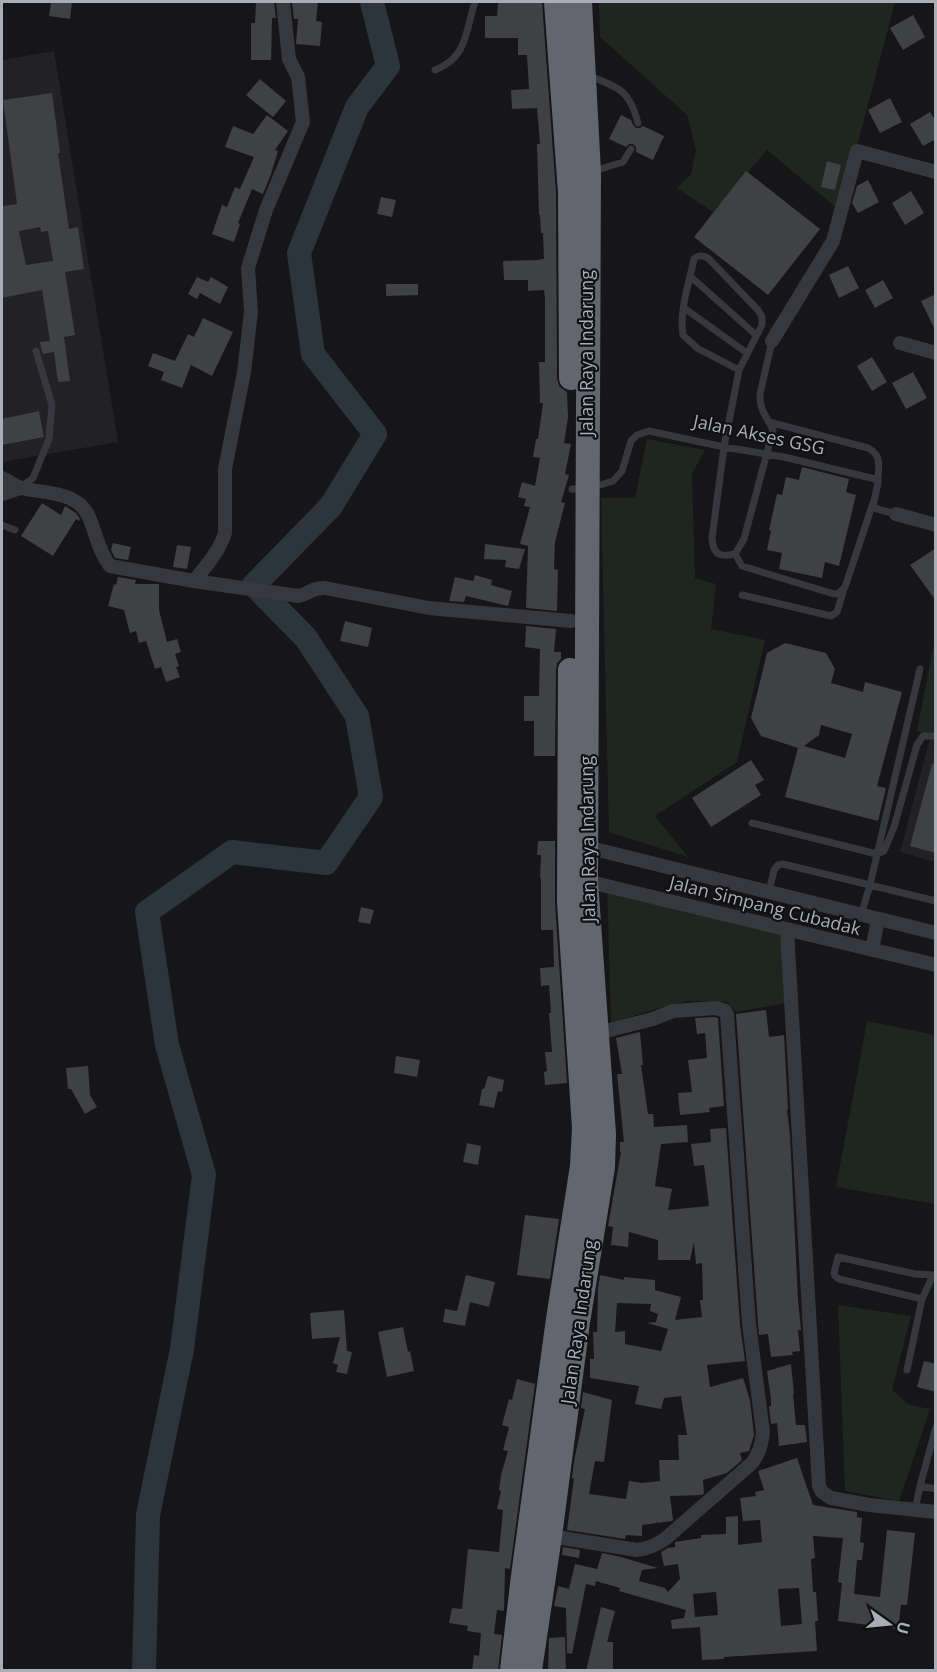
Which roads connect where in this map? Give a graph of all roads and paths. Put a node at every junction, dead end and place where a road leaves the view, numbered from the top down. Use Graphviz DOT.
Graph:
graph roads {
  1 [pos="284,2"];
  2 [pos="475,2"];
  3 [pos="555,2"];
  4 [pos="580,2"];
  5 [pos="435,70"];
  6 [pos="572,70"];
  7 [pos="638,123"];
  8 [pos="631,149"];
  9 [pos="936,172"];
  10 [pos="589,173"];
  11 [pos="690,276"];
  12 [pos="684,308"];
  13 [pos="756,335"];
  14 [pos="772,341"];
  15 [pos="900,344"];
  16 [pos="36,351"];
  17 [pos="936,352"];
  18 [pos="747,353"];
  19 [pos="739,370"];
  20 [pos="769,422"];
  21 [pos="724,447"];
  22 [pos="767,454"];
  23 [pos="2,478"];
  24 [pos="878,481"];
  25 [pos="20,488"];
  26 [pos="579,489"];
  27 [pos="2,494"];
  28 [pos="873,503"];
  29 [pos="896,514"];
  30 [pos="2,525"];
  31 [pos="936,525"];
  32 [pos="15,530"];
  33 [pos="735,554"];
  34 [pos="194,581"];
  35 [pos="845,587"];
  36 [pos="742,595"];
  37 [pos="571,621"];
  38 [pos="920,669"];
  39 [pos="936,736"];
  40 [pos="752,823"];
  41 [pos="578,845"];
  42 [pos="877,854"];
  43 [pos="578,875"];
  44 [pos="870,885"];
  45 [pos="769,892"];
  46 [pos="936,901"];
  47 [pos="861,915"];
  48 [pos="878,919"];
  49 [pos="787,930"];
  50 [pos="936,933"];
  51 [pos="872,950"];
  52 [pos="936,965"];
  53 [pos="609,1030"];
  54 [pos="934,1275"];
  55 [pos="922,1299"];
  56 [pos="568,1320"];
  57 [pos="907,1370"];
  58 [pos="936,1427"];
  59 [pos="920,1486"];
  60 [pos="936,1489"];
  61 [pos="915,1510"];
  62 [pos="936,1512"];
  63 [pos="550,1536"];
  64 [pos="512,1671"];
  65 [pos="530,1671"];
  1 -- 34 [label="street"];
  2 -- 5 [label="lane"];
  3 -- 6 [label="highway, Jalan Raya Indarung"];
  4 -- 6 [label="highway, Jalan Raya Indarung"];
  6 -- 7 [label="lane"];
  6 -- 10 [label="highway, Jalan Raya Indarung"];
  6 -- 26 [label="highway, Jalan Raya Indarung"];
  8 -- 10 [label="lane"];
  9 -- 14 [label="street"];
  10 -- 26 [label="highway, Jalan Raya Indarung"];
  11 -- 12 [label="lane"];
  11 -- 13 [label="lane"];
  11 -- 13 [label="lane"];
  12 -- 18 [label="lane"];
  12 -- 19 [label="lane"];
  13 -- 18 [label="lane"];
  14 -- 20 [label="lane"];
  15 -- 17 [label="street"];
  16 -- 25 [label="lane"];
  18 -- 19 [label="lane"];
  19 -- 21 [label="lane"];
  20 -- 22 [label="lane"];
  20 -- 24 [label="lane"];
  21 -- 22 [label="lane, Jalan Akses GSG"];
  21 -- 26 [label="lane, Jalan Akses GSG"];
  21 -- 33 [label="lane"];
  22 -- 24 [label="lane, Jalan Akses GSG"];
  22 -- 33 [label="lane"];
  23 -- 25 [label="street"];
  24 -- 28 [label="lane"];
  25 -- 27 [label="street"];
  25 -- 34 [label="street"];
  26 -- 37 [label="highway, Jalan Raya Indarung"];
  26 -- 41 [label="highway, Jalan Raya Indarung"];
  28 -- 29 [label="lane"];
  28 -- 35 [label="lane"];
  29 -- 31 [label="street"];
  30 -- 32 [label="lane"];
  33 -- 35 [label="lane"];
  34 -- 37 [label="street"];
  35 -- 36 [label="lane"];
  37 -- 41 [label="highway, Jalan Raya Indarung"];
  38 -- 42 [label="lane"];
  39 -- 42 [label="lane"];
  40 -- 42 [label="lane"];
  41 -- 43 [label="highway, Jalan Raya Indarung"];
  41 -- 45 [label="street, Jalan Simpang Cubadak"];
  42 -- 44 [label="lane"];
  43 -- 49 [label="street, Jalan Simpang Cubadak"];
  43 -- 53 [label="highway, Jalan Raya Indarung"];
  43 -- 56 [label="highway, Jalan Raya Indarung"];
  44 -- 45 [label="lane"];
  44 -- 46 [label="lane"];
  44 -- 47 [label="lane"];
  45 -- 47 [label="street, Jalan Simpang Cubadak"];
  47 -- 48 [label="street, Jalan Simpang Cubadak"];
  48 -- 50 [label="street, Jalan Simpang Cubadak"];
  48 -- 51 [label="street"];
  49 -- 51 [label="street, Jalan Simpang Cubadak"];
  49 -- 61 [label="street"];
  51 -- 52 [label="street, Jalan Simpang Cubadak"];
  53 -- 56 [label="highway, Jalan Raya Indarung"];
  53 -- 63 [label="street"];
  54 -- 55 [label="lane"];
  54 -- 55 [label="lane"];
  55 -- 57 [label="lane"];
  56 -- 63 [label="highway, Jalan Raya Indarung"];
  56 -- 64 [label="highway, Jalan Raya Indarung"];
  58 -- 59 [label="lane"];
  59 -- 60 [label="lane"];
  59 -- 61 [label="lane"];
  61 -- 62 [label="street"];
  63 -- 65 [label="highway, Jalan Raya Indarung"];
}
